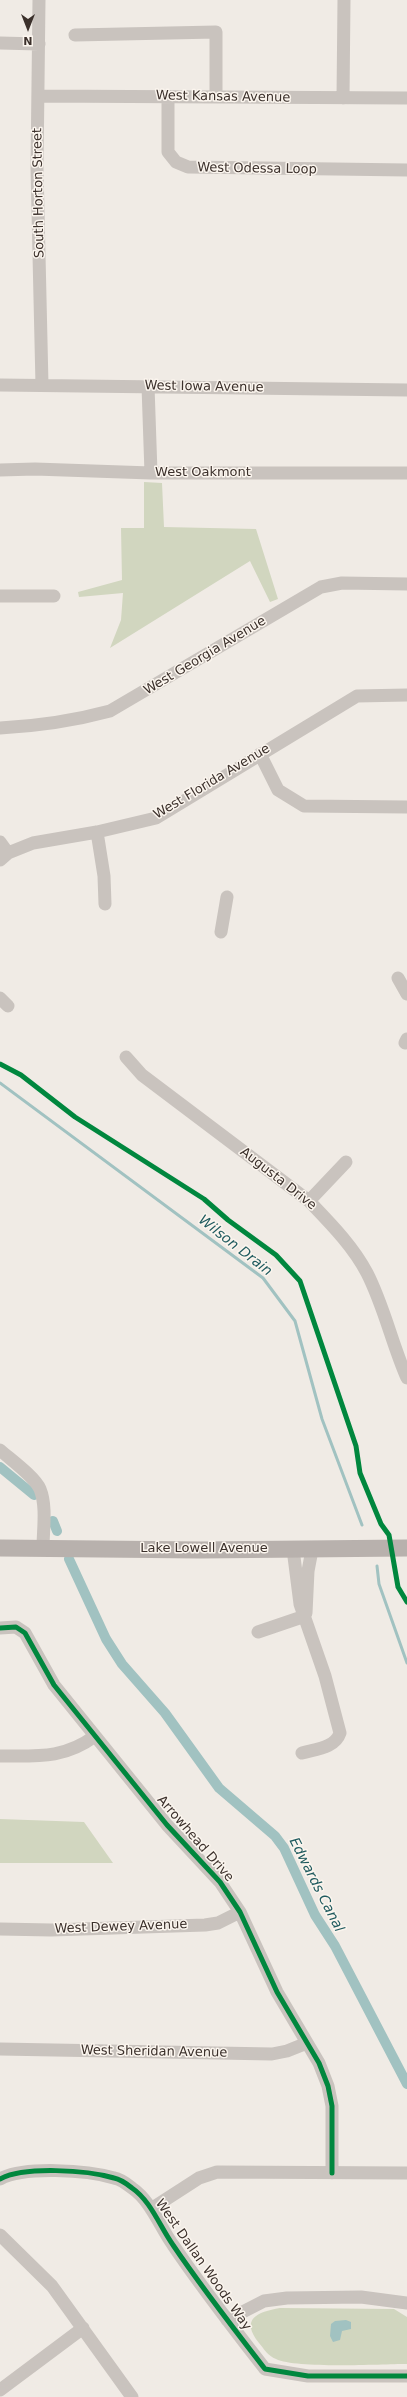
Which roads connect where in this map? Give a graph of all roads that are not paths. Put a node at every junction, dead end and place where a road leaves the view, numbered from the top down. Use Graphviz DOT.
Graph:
graph roads {
  1 [pos="39,0"];
  2 [pos="344,0"];
  3 [pos="75,34"];
  4 [pos="0,43"];
  5 [pos="39,44"];
  6 [pos="38,96"];
  7 [pos="168,96"];
  8 [pos="216,97"];
  9 [pos="343,98"];
  10 [pos="407,98"];
  11 [pos="407,170"];
  12 [pos="0,385"];
  13 [pos="42,385"];
  14 [pos="148,386"];
  15 [pos="407,390"];
  16 [pos="0,470"];
  17 [pos="150,473"];
  18 [pos="407,473"];
  19 [pos="407,584"];
  20 [pos="0,596"];
  21 [pos="54,596"];
  22 [pos="407,695"];
  23 [pos="0,728"];
  24 [pos="260,754"];
  25 [pos="407,807"];
  26 [pos="97,832"];
  27 [pos="0,842"];
  28 [pos="4,857"];
  29 [pos="227,897"];
  30 [pos="105,904"];
  31 [pos="221,932"];
  32 [pos="398,978"];
  33 [pos="407,994"];
  34 [pos="126,1058"];
  35 [pos="346,1162"];
  36 [pos="309,1201"];
  37 [pos="407,1378"];
  38 [pos="0,1450"];
  39 [pos="0,1548"];
  40 [pos="43,1548"];
  41 [pos="407,1548"];
  42 [pos="293,1549"];
  43 [pos="312,1550"];
  44 [pos="305,1616"];
  45 [pos="0,1628"];
  46 [pos="258,1632"];
  47 [pos="95,1736"];
  48 [pos="302,1753"];
  49 [pos="0,1756"];
  50 [pos="240,1912"];
  51 [pos="0,1929"];
  52 [pos="307,2043"];
  53 [pos="0,2049"];
  54 [pos="332,2173"];
  55 [pos="407,2173"];
  56 [pos="0,2179"];
  57 [pos="150,2209"];
  58 [pos="0,2235"];
  59 [pos="407,2303"];
  60 [pos="227,2320"];
  61 [pos="83,2328"];
  62 [pos="407,2376"];
  63 [pos="0,2390"];
  64 [pos="132,2397"];
  1 -- 5 [label="street, South Horton Street"];
  2 -- 9 [label="street"];
  3 -- 8 [label="street"];
  4 -- 5 [label="street"];
  5 -- 6 [label="street, South Horton Street"];
  6 -- 7 [label="street, West Kansas Avenue"];
  6 -- 13 [label="street, South Horton Street"];
  7 -- 8 [label="street, West Kansas Avenue"];
  7 -- 11 [label="street, West Odessa Loop"];
  8 -- 9 [label="street, West Kansas Avenue"];
  9 -- 10 [label="street, West Kansas Avenue"];
  12 -- 13 [label="street, West Iowa Avenue"];
  13 -- 14 [label="street, West Iowa Avenue"];
  14 -- 15 [label="street, West Iowa Avenue"];
  14 -- 17 [label="street"];
  16 -- 17 [label="street, West Oakmont"];
  17 -- 18 [label="street, West Oakmont"];
  19 -- 23 [label="street, West Georgia Avenue"];
  20 -- 21 [label="street"];
  22 -- 24 [label="street, West Florida Avenue"];
  24 -- 25 [label="street"];
  24 -- 26 [label="street, West Florida Avenue"];
  26 -- 28 [label="street, West Florida Avenue"];
  26 -- 30 [label="street"];
  27 -- 28 [label="street"];
  29 -- 31 [label="street"];
  32 -- 33 [label="street"];
  34 -- 36 [label="street, Augusta Drive"];
  35 -- 36 [label="street"];
  36 -- 37 [label="street, Augusta Drive"];
  38 -- 40 [label="street"];
  39 -- 40 [label="main road, Lake Lowell Avenue"];
  40 -- 42 [label="main road, Lake Lowell Avenue"];
  41 -- 43 [label="main road, Lake Lowell Avenue"];
  42 -- 43 [label="main road, Lake Lowell Avenue"];
  42 -- 44 [label="street"];
  43 -- 44 [label="street"];
  44 -- 46 [label="street"];
  44 -- 48 [label="street"];
  45 -- 47 [label="street, Arrowhead Drive"];
  47 -- 49 [label="street"];
  47 -- 50 [label="street, Arrowhead Drive"];
  50 -- 51 [label="street, West Dewey Avenue"];
  50 -- 52 [label="street, Arrowhead Drive"];
  52 -- 53 [label="street, West Sheridan Avenue"];
  52 -- 54 [label="street, Arrowhead Drive"];
  54 -- 55 [label="street"];
  54 -- 57 [label="street"];
  56 -- 57 [label="street, West Dallan Woods Way"];
  57 -- 60 [label="street, West Dallan Woods Way"];
  58 -- 61 [label="street"];
  59 -- 60 [label="street"];
  60 -- 62 [label="street, West Dallan Woods Way"];
  61 -- 63 [label="street"];
  61 -- 64 [label="street"];
}
